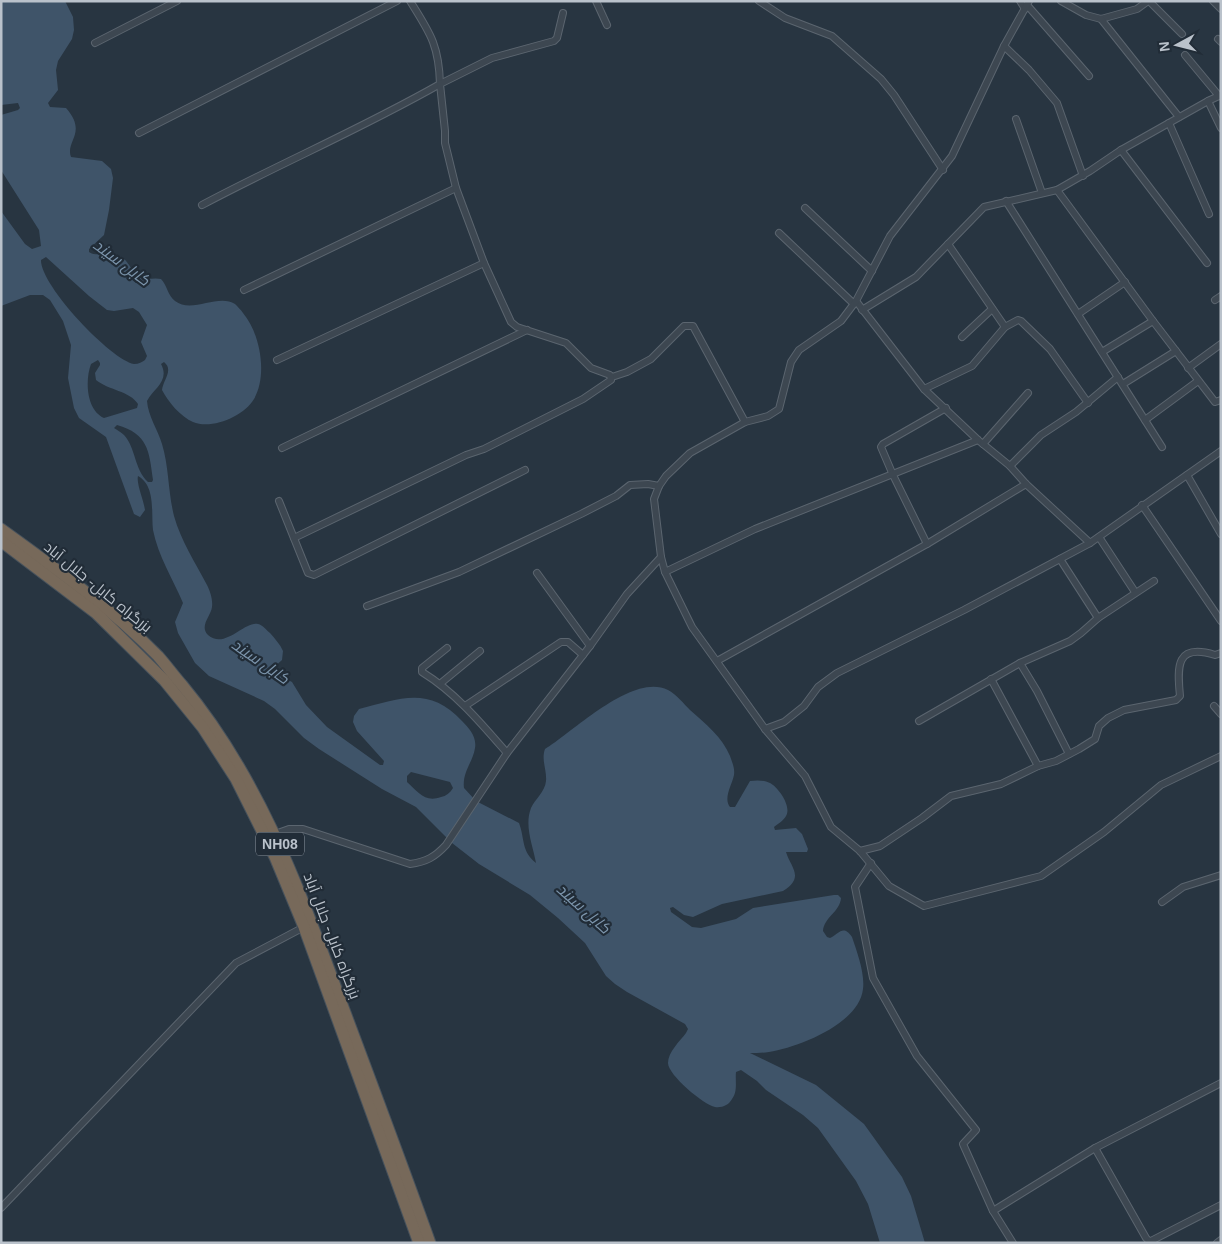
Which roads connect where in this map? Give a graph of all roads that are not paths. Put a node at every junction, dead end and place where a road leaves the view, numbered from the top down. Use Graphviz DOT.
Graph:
graph roads {
  1 [pos="177,1"];
  2 [pos="397,1"];
  3 [pos="410,1"];
  4 [pos="596,1"];
  5 [pos="759,1"];
  6 [pos="1020,1"];
  7 [pos="1062,1"];
  8 [pos="1213,1"];
  9 [pos="1145,2"];
  10 [pos="1027,5"];
  11 [pos="1221,9"];
  12 [pos="563,13"];
  13 [pos="1101,19"];
  14 [pos="607,25"];
  15 [pos="1182,34"];
  16 [pos="95,42"];
  17 [pos="1004,46"];
  18 [pos="1185,55"];
  19 [pos="1090,76"];
  20 [pos="440,84"];
  21 [pos="1220,96"];
  22 [pos="1208,101"];
  23 [pos="1178,117"];
  24 [pos="1016,118"];
  25 [pos="1169,123"];
  26 [pos="1221,128"];
  27 [pos="139,133"];
  28 [pos="1121,150"];
  29 [pos="943,170"];
  30 [pos="1083,176"];
  31 [pos="456,188"];
  32 [pos="1057,190"];
  33 [pos="1042,193"];
  34 [pos="1006,202"];
  35 [pos="202,205"];
  36 [pos="805,208"];
  37 [pos="1208,214"];
  38 [pos="779,233"];
  39 [pos="948,244"];
  40 [pos="484,263"];
  41 [pos="1208,263"];
  42 [pos="872,270"];
  43 [pos="1125,282"];
  44 [pos="244,290"];
  45 [pos="855,302"];
  46 [pos="992,309"];
  47 [pos="862,310"];
  48 [pos="1078,314"];
  49 [pos="1153,321"];
  50 [pos="1005,327"];
  51 [pos="527,330"];
  52 [pos="962,337"];
  53 [pos="1221,344"];
  54 [pos="1176,351"];
  55 [pos="1102,352"];
  56 [pos="277,360"];
  57 [pos="1188,368"];
  58 [pos="612,377"];
  59 [pos="1118,377"];
  60 [pos="1198,381"];
  61 [pos="1123,384"];
  62 [pos="924,389"];
  63 [pos="1028,393"];
  64 [pos="1221,400"];
  65 [pos="1088,403"];
  66 [pos="946,408"];
  67 [pos="1145,420"];
  68 [pos="745,422"];
  69 [pos="980,442"];
  70 [pos="1162,447"];
  71 [pos="282,448"];
  72 [pos="1221,451"];
  73 [pos="1010,466"];
  74 [pos="525,470"];
  75 [pos="1187,474"];
  76 [pos="893,475"];
  77 [pos="1026,484"];
  78 [pos="659,486"];
  79 [pos="279,501"];
  80 [pos="1142,505"];
  81 [pos="1,529"];
  82 [pos="1221,534"];
  83 [pos="1099,536"];
  84 [pos="294,538"];
  85 [pos="1,541"];
  86 [pos="1090,543"];
  87 [pos="927,544"];
  88 [pos="662,557"];
  89 [pos="1060,559"];
  90 [pos="665,572"];
  91 [pos="537,574"];
  92 [pos="1154,581"];
  93 [pos="1135,592"];
  94 [pos="367,606"];
  95 [pos="99,609"];
  96 [pos="1098,618"];
  97 [pos="1221,621"];
  98 [pos="590,646"];
  99 [pos="447,648"];
  100 [pos="480,651"];
  101 [pos="1221,653"];
  102 [pos="583,655"];
  103 [pos="717,661"];
  104 [pos="1020,663"];
  105 [pos="990,679"];
  106 [pos="441,683"];
  107 [pos="465,706"];
  108 [pos="1214,706"];
  109 [pos="1221,714"];
  110 [pos="919,720"];
  111 [pos="765,729"];
  112 [pos="507,753"];
  113 [pos="1069,754"];
  114 [pos="1221,756"];
  115 [pos="1038,766"];
  116 [pos="275,834"];
  117 [pos="860,851"];
  118 [pos="279,855"];
  119 [pos="871,864"];
  120 [pos="1221,875"];
  121 [pos="1162,902"];
  122 [pos="303,913"];
  123 [pos="304,927"];
  124 [pos="317,951"];
  125 [pos="1221,1083"];
  126 [pos="1095,1148"];
  127 [pos="1221,1205"];
  128 [pos="1,1208"];
  129 [pos="993,1211"];
  130 [pos="1221,1240"];
  131 [pos="1150,1242"];
  132 [pos="419,1243"];
  133 [pos="430,1243"];
  134 [pos="1013,1243"];
  135 [pos="1217,1243"];
  1 -- 16 [label="street"];
  2 -- 27 [label="street"];
  3 -- 20 [label="street"];
  4 -- 14 [label="street"];
  5 -- 29 [label="street"];
  6 -- 10 [label="street"];
  7 -- 13 [label="street"];
  8 -- 11 [label="street"];
  9 -- 13 [label="street"];
  9 -- 15 [label="street"];
  10 -- 17 [label="street"];
  10 -- 19 [label="street"];
  12 -- 20 [label="street"];
  13 -- 23 [label="street"];
  17 -- 29 [label="street"];
  17 -- 30 [label="street"];
  18 -- 21 [label="street"];
  20 -- 31 [label="street"];
  20 -- 35 [label="street"];
  21 -- 22 [label="street"];
  22 -- 23 [label="street"];
  22 -- 26 [label="street"];
  23 -- 25 [label="street"];
  24 -- 33 [label="street"];
  25 -- 28 [label="street"];
  25 -- 37 [label="street"];
  28 -- 30 [label="street"];
  28 -- 41 [label="street"];
  29 -- 42 [label="street"];
  30 -- 32 [label="street"];
  31 -- 40 [label="street"];
  31 -- 44 [label="street"];
  32 -- 33 [label="street"];
  32 -- 43 [label="street"];
  33 -- 34 [label="street"];
  34 -- 39 [label="street"];
  34 -- 48 [label="street"];
  36 -- 42 [label="street"];
  38 -- 45 [label="street"];
  39 -- 46 [label="street"];
  39 -- 47 [label="street"];
  40 -- 51 [label="street"];
  40 -- 56 [label="street"];
  42 -- 45 [label="street"];
  43 -- 48 [label="street"];
  43 -- 49 [label="street"];
  45 -- 47 [label="street"];
  45 -- 68 [label="street"];
  46 -- 50 [label="street"];
  46 -- 52 [label="street"];
  47 -- 62 [label="street"];
  48 -- 55 [label="street"];
  49 -- 54 [label="street"];
  49 -- 55 [label="street"];
  50 -- 62 [label="street"];
  50 -- 65 [label="street"];
  51 -- 58 [label="street"];
  51 -- 71 [label="street"];
  53 -- 57 [label="street"];
  54 -- 57 [label="street"];
  54 -- 61 [label="street"];
  55 -- 59 [label="street"];
  57 -- 60 [label="street"];
  58 -- 68 [label="street"];
  58 -- 84 [label="street"];
  59 -- 61 [label="street"];
  59 -- 65 [label="street"];
  60 -- 64 [label="street"];
  60 -- 67 [label="street"];
  61 -- 67 [label="street"];
  62 -- 66 [label="street"];
  63 -- 69 [label="street"];
  65 -- 73 [label="street"];
  66 -- 69 [label="street"];
  66 -- 76 [label="street"];
  67 -- 70 [label="street"];
  68 -- 78 [label="street"];
  69 -- 73 [label="street"];
  69 -- 76 [label="street"];
  72 -- 75 [label="street"];
  73 -- 77 [label="street"];
  74 -- 84 [label="street"];
  75 -- 80 [label="street"];
  75 -- 82 [label="street"];
  76 -- 87 [label="street"];
  76 -- 90 [label="street"];
  77 -- 86 [label="street"];
  77 -- 87 [label="street"];
  78 -- 88 [label="street"];
  78 -- 94 [label="street"];
  79 -- 84 [label="street"];
  80 -- 83 [label="street"];
  80 -- 97 [label="street"];
  81 -- 95 [label="highway, بزرگراه کابل- جلال آباد / NH08"];
  83 -- 86 [label="street"];
  83 -- 93 [label="street"];
  85 -- 95 [label="highway, بزرگراه کابل- جلال آباد / NH08"];
  86 -- 89 [label="street"];
  87 -- 103 [label="street"];
  88 -- 90 [label="street"];
  88 -- 98 [label="street"];
  89 -- 96 [label="street"];
  89 -- 111 [label="street"];
  90 -- 103 [label="street"];
  91 -- 98 [label="street"];
  92 -- 93 [label="street"];
  93 -- 96 [label="street"];
  95 -- 116 [label="highway, بزرگراه کابل- جلال آباد / NH08"];
  95 -- 118 [label="highway, بزرگراه کابل- جلال آباد / NH08"];
  96 -- 104 [label="street"];
  98 -- 102 [label="street"];
  99 -- 106 [label="street"];
  100 -- 106 [label="street"];
  101 -- 113 [label="street"];
  102 -- 107 [label="street"];
  102 -- 112 [label="street"];
  103 -- 111 [label="street"];
  104 -- 105 [label="street"];
  104 -- 113 [label="street"];
  105 -- 110 [label="street"];
  105 -- 115 [label="street"];
  106 -- 107 [label="street"];
  107 -- 112 [label="street"];
  108 -- 109 [label="street"];
  111 -- 117 [label="street"];
  112 -- 116 [label="street"];
  113 -- 115 [label="street"];
  114 -- 119 [label="street"];
  115 -- 117 [label="street"];
  116 -- 118 [label="highway, بزرگراه کابل- جلال آباد / NH08"];
  117 -- 119 [label="street"];
  118 -- 122 [label="highway, بزرگراه کابل- جلال آباد / NH08"];
  119 -- 129 [label="street"];
  120 -- 121 [label="street"];
  122 -- 123 [label="highway, بزرگراه کابل- جلال آباد / NH08"];
  122 -- 124 [label="highway, بزرگراه کابل- جلال آباد / NH08"];
  123 -- 124 [label="highway, بزرگراه کابل- جلال آباد / NH08"];
  123 -- 128 [label="street"];
  124 -- 132 [label="highway, بزرگراه کابل- جلال آباد / NH08"];
  124 -- 133 [label="highway, بزرگراه کابل- جلال آباد / NH08"];
  125 -- 126 [label="street"];
  126 -- 129 [label="street"];
  126 -- 131 [label="street"];
  127 -- 131 [label="street"];
  129 -- 134 [label="street"];
  130 -- 135 [label="street"];
}
